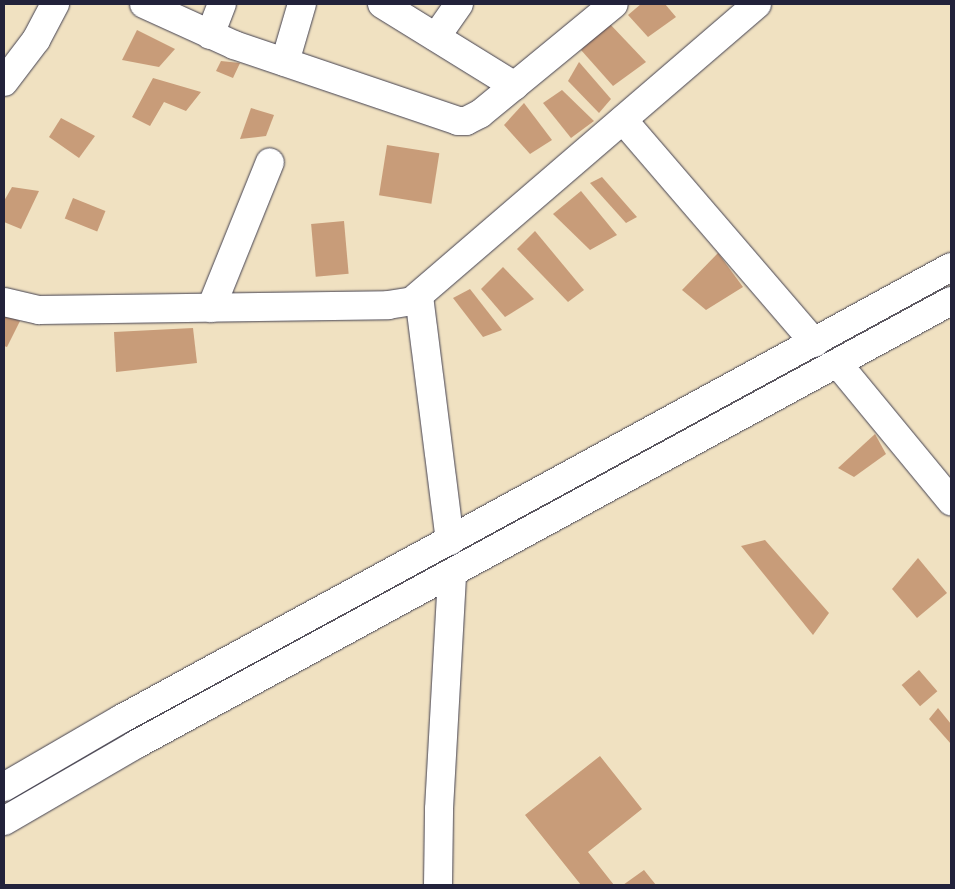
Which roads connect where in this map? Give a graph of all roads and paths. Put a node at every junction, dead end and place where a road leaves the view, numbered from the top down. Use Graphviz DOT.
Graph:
graph roads {
  1 [pos="55,4"];
  2 [pos="144,4"];
  3 [pos="222,4"];
  4 [pos="302,4"];
  5 [pos="382,4"];
  6 [pos="459,4"];
  7 [pos="614,4"];
  8 [pos="757,4"];
  9 [pos="210,35"];
  10 [pos="436,37"];
  11 [pos="285,62"];
  12 [pos="4,82"];
  13 [pos="515,86"];
  14 [pos="623,120"];
  15 [pos="270,162"];
  16 [pos="951,267"];
  17 [pos="419,296"];
  18 [pos="951,301"];
  19 [pos="4,302"];
  20 [pos="211,308"];
  21 [pos="815,343"];
  22 [pos="838,364"];
  23 [pos="951,501"];
  24 [pos="450,541"];
  25 [pos="452,574"];
  26 [pos="4,787"];
  27 [pos="4,821"];
  28 [pos="438,885"];
  1 -- 12 [label="street"];
  2 -- 9 [label="street"];
  3 -- 9 [label="street"];
  4 -- 11 [label="street"];
  5 -- 10 [label="street"];
  6 -- 10 [label="street"];
  7 -- 13 [label="street"];
  8 -- 14 [label="street"];
  9 -- 11 [label="street"];
  10 -- 13 [label="street"];
  11 -- 13 [label="street"];
  14 -- 17 [label="street"];
  14 -- 21 [label="street"];
  15 -- 20 [label="street"];
  16 -- 21 [label="street"];
  17 -- 20 [label="street"];
  17 -- 24 [label="street"];
  18 -- 22 [label="street"];
  19 -- 20 [label="street"];
  21 -- 24 [label="street"];
  22 -- 23 [label="street"];
  22 -- 25 [label="street"];
  24 -- 26 [label="street"];
  25 -- 27 [label="street"];
  25 -- 28 [label="street"];
}
